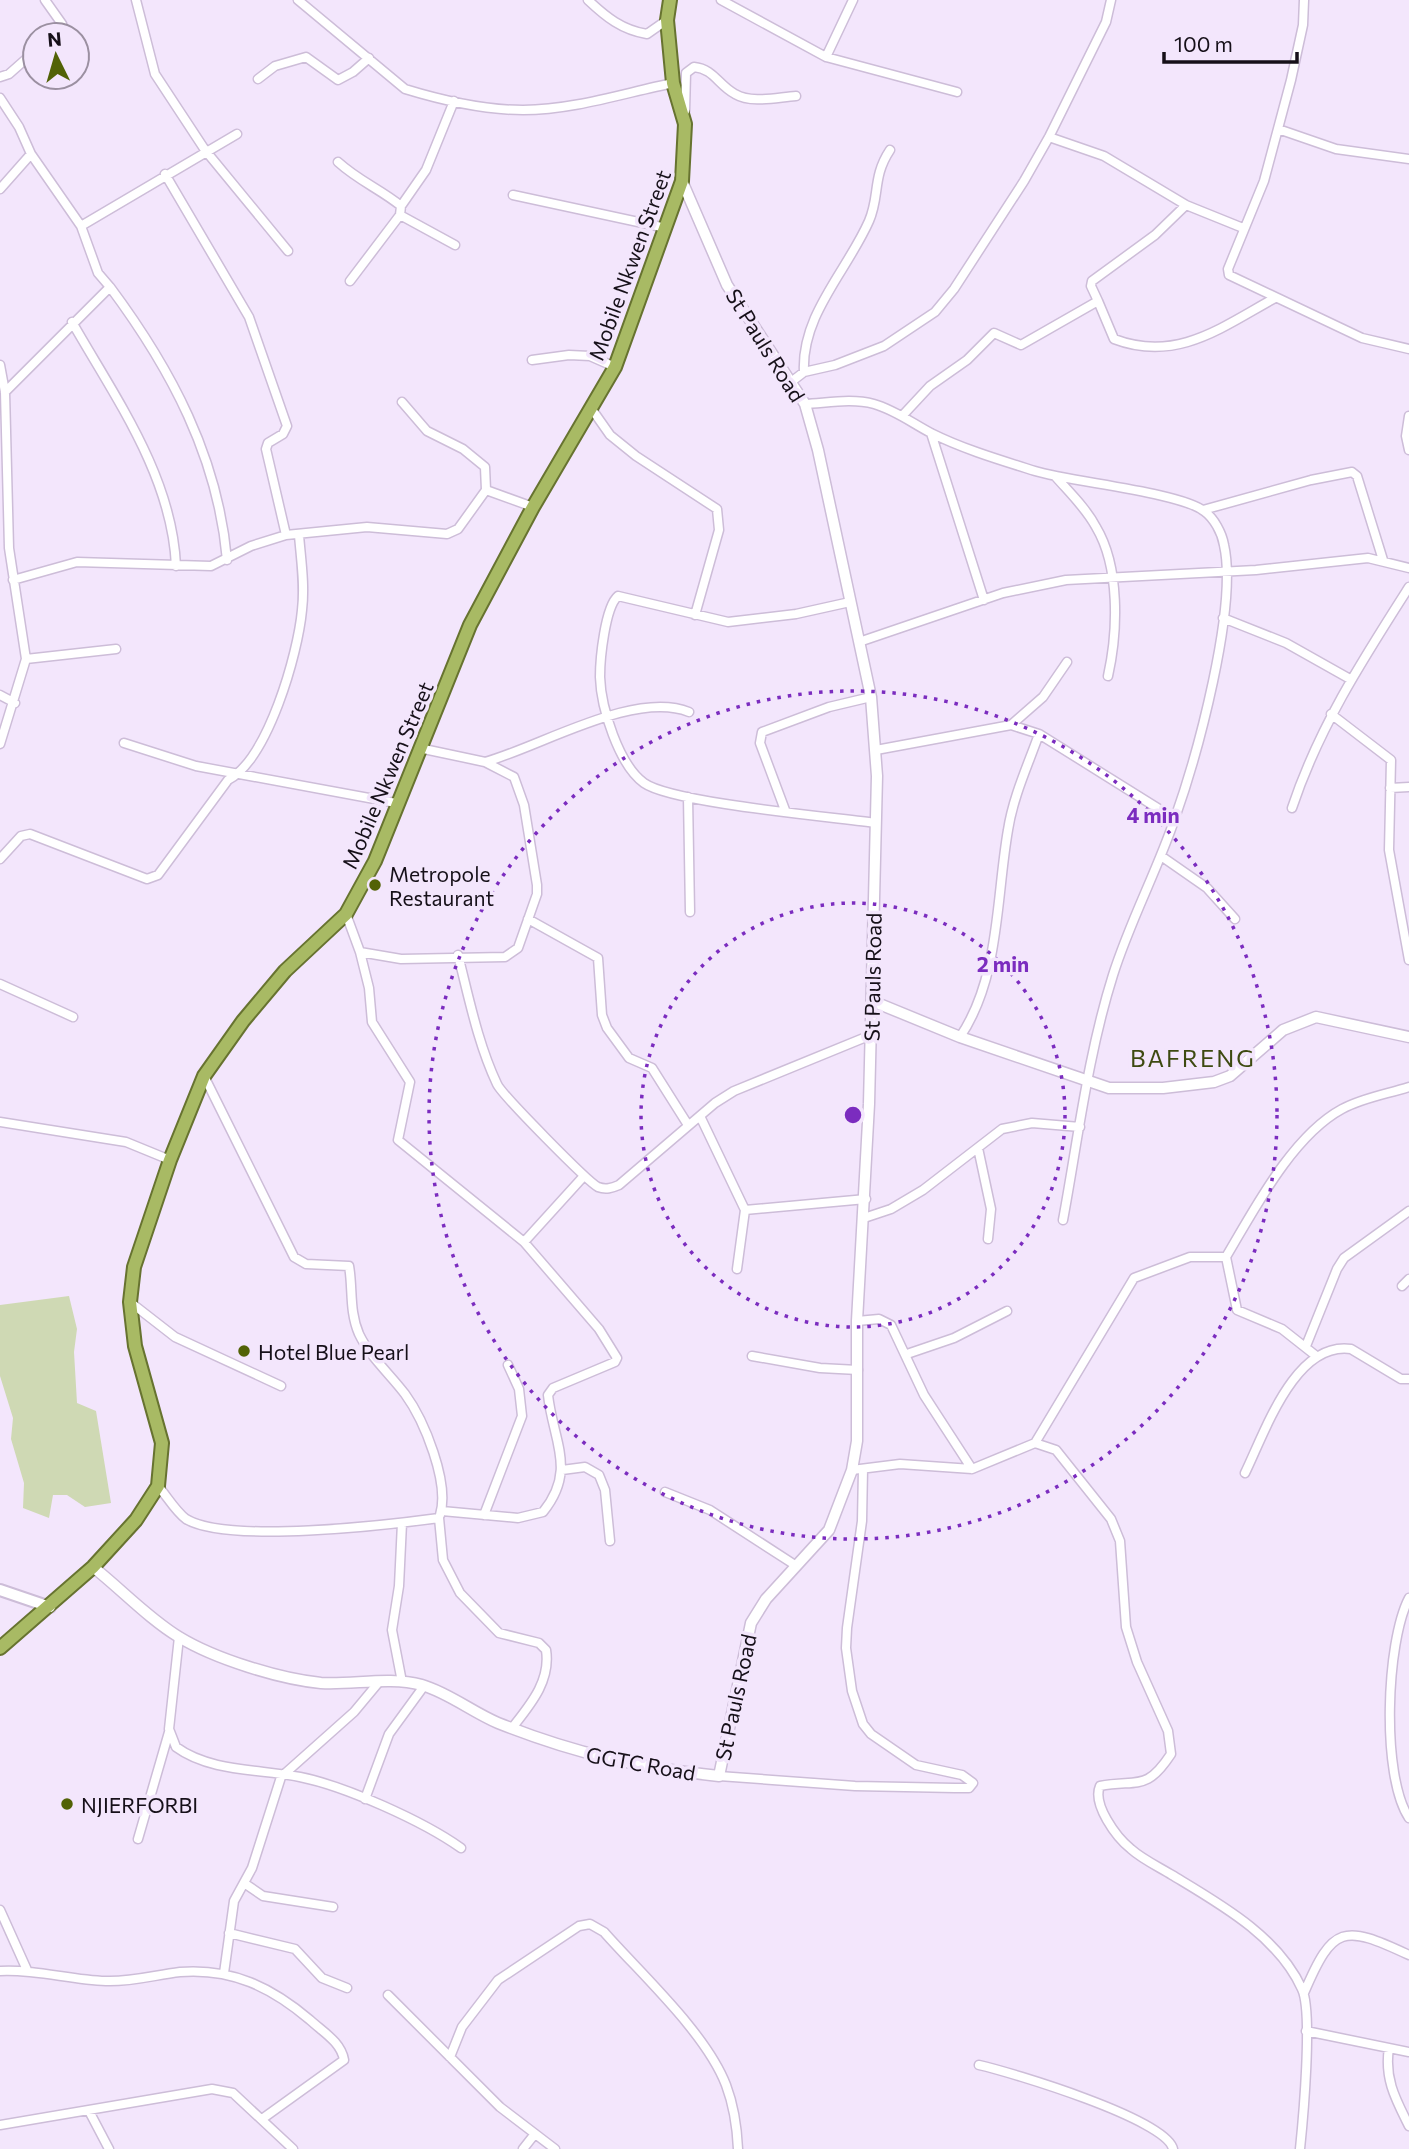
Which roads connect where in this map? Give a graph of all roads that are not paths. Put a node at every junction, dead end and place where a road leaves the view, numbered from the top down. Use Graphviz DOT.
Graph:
graph roads {
  1 [pos="45,0"];
  2 [pos="136,0"];
  3 [pos="298,0"];
  4 [pos="588,0"];
  5 [pos="670,0"];
  6 [pos="721,0"];
  7 [pos="853,0"];
  8 [pos="1111,0"];
  9 [pos="1304,0"];
  10 [pos="740,3"];
  11 [pos="667,20"];
  12 [pos="60,21"];
  13 [pos="826,57"];
  14 [pos="369,58"];
  15 [pos="21,63"];
  16 [pos="0,77"];
  17 [pos="258,79"];
  18 [pos="673,83"];
  19 [pos="957,92"];
  20 [pos="796,96"];
  21 [pos="0,98"];
  22 [pos="454,101"];
  23 [pos="685,124"];
  24 [pos="1278,129"];
  25 [pos="237,134"];
  26 [pos="1049,137"];
  27 [pos="205,150"];
  28 [pos="890,150"];
  29 [pos="32,154"];
  30 [pos="1409,159"];
  31 [pos="338,162"];
  32 [pos="165,174"];
  33 [pos="682,181"];
  34 [pos="0,189"];
  35 [pos="513,195"];
  36 [pos="1186,205"];
  37 [pos="401,211"];
  38 [pos="81,226"];
  39 [pos="666,228"];
  40 [pos="1243,228"];
  41 [pos="455,245"];
  42 [pos="288,251"];
  43 [pos="350,281"];
  44 [pos="110,287"];
  45 [pos="1275,298"];
  46 [pos="1098,302"];
  47 [pos="72,322"];
  48 [pos="1409,349"];
  49 [pos="532,360"];
  50 [pos="0,365"];
  51 [pos="615,367"];
  52 [pos="804,372"];
  53 [pos="791,382"];
  54 [pos="5,392"];
  55 [pos="402,402"];
  56 [pos="804,404"];
  57 [pos="591,408"];
  58 [pos="903,415"];
  59 [pos="1409,416"];
  60 [pos="932,433"];
  61 [pos="3,439"];
  62 [pos="1409,450"];
  63 [pos="1054,475"];
  64 [pos="486,490"];
  65 [pos="533,506"];
  66 [pos="1203,510"];
  67 [pos="286,535"];
  68 [pos="299,535"];
  69 [pos="227,560"];
  70 [pos="1383,561"];
  71 [pos="176,566"];
  72 [pos="1409,568"];
  73 [pos="1227,571"];
  74 [pos="1112,577"];
  75 [pos="13,580"];
  76 [pos="1409,587"];
  77 [pos="984,600"];
  78 [pos="850,602"];
  79 [pos="695,615"];
  80 [pos="1223,618"];
  81 [pos="859,642"];
  82 [pos="116,649"];
  83 [pos="26,659"];
  84 [pos="1067,662"];
  85 [pos="1108,676"];
  86 [pos="1350,679"];
  87 [pos="0,695"];
  88 [pos="871,697"];
  89 [pos="15,703"];
  90 [pos="689,712"];
  91 [pos="1331,714"];
  92 [pos="608,717"];
  93 [pos="1011,725"];
  94 [pos="1039,734"];
  95 [pos="124,743"];
  96 [pos="0,744"];
  97 [pos="418,748"];
  98 [pos="876,750"];
  99 [pos="485,762"];
  100 [pos="241,773"];
  101 [pos="1409,787"];
  102 [pos="1390,788"];
  103 [pos="688,797"];
  104 [pos="396,803"];
  105 [pos="1292,808"];
  106 [pos="785,810"];
  107 [pos="1175,819"];
  108 [pos="876,823"];
  109 [pos="1161,856"];
  110 [pos="0,859"];
  111 [pos="690,912"];
  112 [pos="346,914"];
  113 [pos="528,919"];
  114 [pos="1235,919"];
  115 [pos="359,952"];
  116 [pos="458,955"];
  117 [pos="1409,960"];
  118 [pos="0,984"];
  119 [pos="872,1001"];
  120 [pos="73,1017"];
  121 [pos="871,1035"];
  122 [pos="960,1037"];
  123 [pos="1409,1037"];
  124 [pos="204,1076"];
  125 [pos="1088,1083"];
  126 [pos="1409,1087"];
  127 [pos="700,1115"];
  128 [pos="0,1122"];
  129 [pos="688,1125"];
  130 [pos="1080,1127"];
  131 [pos="978,1148"];
  132 [pos="170,1160"];
  133 [pos="583,1177"];
  134 [pos="866,1199"];
  135 [pos="746,1210"];
  136 [pos="1409,1211"];
  137 [pos="864,1218"];
  138 [pos="1063,1220"];
  139 [pos="988,1239"];
  140 [pos="524,1242"];
  141 [pos="1226,1258"];
  142 [pos="737,1269"];
  143 [pos="130,1302"];
  144 [pos="1007,1311"];
  145 [pos="857,1321"];
  146 [pos="1306,1346"];
  147 [pos="907,1354"];
  148 [pos="1315,1355"];
  149 [pos="752,1356"];
  150 [pos="508,1365"];
  151 [pos="858,1370"];
  152 [pos="1409,1379"];
  153 [pos="281,1386"];
  154 [pos="1035,1443"];
  155 [pos="972,1469"];
  156 [pos="562,1470"];
  157 [pos="858,1470"];
  158 [pos="1245,1473"];
  159 [pos="158,1486"];
  160 [pos="664,1492"];
  161 [pos="441,1514"];
  162 [pos="484,1515"];
  163 [pos="402,1523"];
  164 [pos="610,1541"];
  165 [pos="795,1565"];
  166 [pos="93,1567"];
  167 [pos="0,1590"];
  168 [pos="1409,1598"];
  169 [pos="50,1607"];
  170 [pos="179,1637"];
  171 [pos="0,1648"];
  172 [pos="379,1682"];
  173 [pos="402,1682"];
  174 [pos="424,1686"];
  175 [pos="512,1728"];
  176 [pos="169,1729"];
  177 [pos="719,1776"];
  178 [pos="281,1777"];
  179 [pos="365,1799"];
  180 [pos="1409,1818"];
  181 [pos="138,1839"];
  182 [pos="461,1848"];
  183 [pos="244,1883"];
  184 [pos="332,1907"];
  185 [pos="0,1910"];
  186 [pos="229,1933"];
  187 [pos="1409,1955"];
  188 [pos="27,1970"];
  189 [pos="0,1971"];
  190 [pos="224,1973"];
  191 [pos="347,1988"];
  192 [pos="1304,1993"];
  193 [pos="388,1995"];
  194 [pos="1306,2031"];
  195 [pos="1389,2048"];
  196 [pos="1409,2052"];
  197 [pos="450,2057"];
  198 [pos="979,2065"];
  199 [pos="89,2111"];
  200 [pos="262,2119"];
  201 [pos="0,2125"];
  202 [pos="1409,2126"];
  203 [pos="534,2135"];
  204 [pos="109,2149"];
  205 [pos="293,2149"];
  206 [pos="523,2149"];
  207 [pos="555,2149"];
  208 [pos="738,2149"];
  209 [pos="1173,2149"];
  210 [pos="1300,2149"];
  1 -- 12 [label="street"];
  2 -- 27 [label="street"];
  3 -- 14 [label="street"];
  4 -- 11 [label="street"];
  5 -- 11 [label="highway, Mobile Nkwen Street"];
  6 -- 10 [label="street"];
  7 -- 13 [label="street"];
  8 -- 26 [label="street"];
  9 -- 24 [label="street"];
  10 -- 13 [label="street"];
  11 -- 18 [label="highway, Mobile Nkwen Street"];
  13 -- 19 [label="street"];
  14 -- 17 [label="street"];
  14 -- 22 [label="street"];
  15 -- 16 [label="street"];
  18 -- 22 [label="street"];
  18 -- 23 [label="highway, Mobile Nkwen Street"];
  20 -- 23 [label="street"];
  21 -- 29 [label="street"];
  22 -- 37 [label="street"];
  23 -- 33 [label="highway, Mobile Nkwen Street"];
  24 -- 30 [label="street"];
  24 -- 40 [label="street"];
  25 -- 27 [label="street"];
  26 -- 36 [label="street"];
  26 -- 52 [label="street"];
  27 -- 32 [label="street"];
  27 -- 42 [label="street"];
  28 -- 52 [label="street"];
  29 -- 34 [label="street"];
  29 -- 38 [label="street"];
  31 -- 37 [label="street"];
  32 -- 38 [label="street"];
  32 -- 67 [label="street"];
  33 -- 39 [label="highway, Mobile Nkwen Street"];
  33 -- 53 [label="street, St Pauls Road"];
  35 -- 39 [label="street"];
  36 -- 40 [label="street"];
  36 -- 46 [label="street"];
  37 -- 41 [label="street"];
  37 -- 43 [label="street"];
  38 -- 44 [label="street"];
  39 -- 51 [label="highway, Mobile Nkwen Street"];
  40 -- 45 [label="street"];
  44 -- 47 [label="street"];
  44 -- 69 [label="street"];
  45 -- 46 [label="street"];
  45 -- 48 [label="street"];
  46 -- 58 [label="street"];
  47 -- 54 [label="street"];
  47 -- 71 [label="street"];
  49 -- 51 [label="street"];
  50 -- 54 [label="street"];
  51 -- 57 [label="highway, Mobile Nkwen Street"];
  52 -- 53 [label="street"];
  53 -- 56 [label="street, St Pauls Road"];
  54 -- 61 [label="street"];
  55 -- 64 [label="street"];
  56 -- 58 [label="street"];
  56 -- 78 [label="street, St Pauls Road"];
  57 -- 65 [label="highway, Mobile Nkwen Street"];
  57 -- 79 [label="street"];
  58 -- 60 [label="street"];
  59 -- 62 [label="street"];
  60 -- 63 [label="street"];
  60 -- 77 [label="street"];
  61 -- 75 [label="street"];
  63 -- 66 [label="street"];
  63 -- 74 [label="street"];
  64 -- 65 [label="street"];
  64 -- 68 [label="street"];
  65 -- 97 [label="highway, Mobile Nkwen Street"];
  66 -- 70 [label="street"];
  66 -- 73 [label="street"];
  67 -- 68 [label="street"];
  67 -- 69 [label="street"];
  68 -- 100 [label="street"];
  69 -- 71 [label="street"];
  70 -- 72 [label="street"];
  70 -- 73 [label="street"];
  71 -- 75 [label="street"];
  73 -- 74 [label="street"];
  73 -- 80 [label="street"];
  74 -- 77 [label="street"];
  74 -- 85 [label="street"];
  75 -- 83 [label="street"];
  76 -- 86 [label="street"];
  77 -- 81 [label="street"];
  78 -- 79 [label="street"];
  78 -- 81 [label="street, St Pauls Road"];
  79 -- 92 [label="street"];
  80 -- 86 [label="street"];
  80 -- 107 [label="street"];
  81 -- 88 [label="street, St Pauls Road"];
  82 -- 83 [label="street"];
  83 -- 89 [label="street"];
  84 -- 93 [label="street"];
  86 -- 91 [label="street"];
  87 -- 89 [label="street"];
  88 -- 98 [label="street, St Pauls Road"];
  88 -- 106 [label="street"];
  89 -- 96 [label="street"];
  90 -- 92 [label="street"];
  91 -- 102 [label="street"];
  91 -- 105 [label="street"];
  92 -- 99 [label="street"];
  92 -- 103 [label="street"];
  93 -- 94 [label="street"];
  93 -- 98 [label="street"];
  94 -- 107 [label="street"];
  94 -- 122 [label="street"];
  95 -- 100 [label="street"];
  97 -- 99 [label="street"];
  97 -- 104 [label="highway, Mobile Nkwen Street"];
  98 -- 108 [label="street, St Pauls Road"];
  99 -- 113 [label="street"];
  100 -- 104 [label="street"];
  100 -- 110 [label="street"];
  101 -- 102 [label="street"];
  102 -- 117 [label="street"];
  103 -- 106 [label="street"];
  103 -- 111 [label="street"];
  104 -- 112 [label="highway, Mobile Nkwen Street"];
  106 -- 108 [label="street"];
  107 -- 109 [label="street"];
  108 -- 119 [label="street, St Pauls Road"];
  109 -- 114 [label="street"];
  109 -- 125 [label="street"];
  112 -- 115 [label="street"];
  112 -- 124 [label="highway, Mobile Nkwen Street"];
  113 -- 116 [label="street"];
  113 -- 129 [label="street"];
  115 -- 116 [label="street"];
  115 -- 140 [label="street"];
  116 -- 133 [label="street"];
  118 -- 120 [label="street"];
  119 -- 121 [label="street, St Pauls Road"];
  119 -- 122 [label="street"];
  121 -- 127 [label="street"];
  121 -- 134 [label="street, St Pauls Road"];
  122 -- 125 [label="street"];
  123 -- 125 [label="street"];
  124 -- 132 [label="highway, Mobile Nkwen Street"];
  124 -- 161 [label="street"];
  125 -- 130 [label="street"];
  126 -- 141 [label="street"];
  127 -- 129 [label="street"];
  127 -- 135 [label="street"];
  128 -- 132 [label="street"];
  129 -- 133 [label="street"];
  130 -- 131 [label="street"];
  130 -- 138 [label="street"];
  131 -- 137 [label="street"];
  131 -- 139 [label="street"];
  132 -- 143 [label="highway, Mobile Nkwen Street"];
  133 -- 140 [label="street"];
  134 -- 135 [label="street"];
  134 -- 137 [label="street, St Pauls Road"];
  135 -- 142 [label="street"];
  136 -- 146 [label="street"];
  137 -- 145 [label="street, St Pauls Road"];
  140 -- 156 [label="street"];
  141 -- 146 [label="street"];
  141 -- 154 [label="street"];
  143 -- 153 [label="street"];
  143 -- 159 [label="highway, Mobile Nkwen Street"];
  144 -- 147 [label="street"];
  145 -- 147 [label="street"];
  145 -- 151 [label="street, St Pauls Road"];
  146 -- 148 [label="street"];
  147 -- 155 [label="street"];
  148 -- 152 [label="street"];
  148 -- 158 [label="street"];
  149 -- 151 [label="street"];
  150 -- 162 [label="street"];
  151 -- 157 [label="street, St Pauls Road"];
  154 -- 155 [label="street"];
  154 -- 192 [label="street"];
  155 -- 157 [label="street"];
  156 -- 162 [label="street"];
  156 -- 164 [label="street"];
  157 -- 165 [label="street, St Pauls Road"];
  157 -- 177 [label="street, GGTC Road"];
  159 -- 163 [label="street"];
  159 -- 166 [label="highway, Mobile Nkwen Street"];
  160 -- 165 [label="street"];
  161 -- 162 [label="street"];
  161 -- 163 [label="street"];
  161 -- 175 [label="street"];
  163 -- 173 [label="street"];
  165 -- 177 [label="street, St Pauls Road"];
  166 -- 169 [label="highway, Mobile Nkwen Street"];
  166 -- 170 [label="street, GGTC Road"];
  167 -- 169 [label="main road"];
  168 -- 180 [label="street"];
  169 -- 171 [label="highway, Mobile Nkwen Street"];
  170 -- 172 [label="street, GGTC Road"];
  170 -- 176 [label="street"];
  172 -- 173 [label="street, GGTC Road"];
  172 -- 178 [label="street"];
  173 -- 174 [label="street, GGTC Road"];
  174 -- 175 [label="street, GGTC Road"];
  174 -- 179 [label="street"];
  175 -- 177 [label="street, GGTC Road"];
  176 -- 178 [label="street"];
  176 -- 181 [label="street"];
  178 -- 179 [label="street"];
  178 -- 183 [label="street"];
  179 -- 182 [label="street"];
  183 -- 184 [label="street"];
  183 -- 186 [label="street"];
  185 -- 188 [label="street"];
  186 -- 190 [label="street"];
  186 -- 191 [label="street"];
  187 -- 192 [label="street"];
  188 -- 189 [label="street"];
  188 -- 190 [label="street"];
  190 -- 200 [label="street"];
  192 -- 194 [label="street"];
  193 -- 197 [label="street"];
  194 -- 195 [label="street"];
  194 -- 210 [label="street"];
  195 -- 196 [label="street"];
  195 -- 202 [label="street"];
  197 -- 203 [label="street"];
  197 -- 208 [label="street"];
  198 -- 209 [label="street"];
  199 -- 200 [label="street"];
  199 -- 201 [label="street"];
  199 -- 204 [label="street"];
  200 -- 205 [label="street"];
  203 -- 206 [label="street"];
  203 -- 207 [label="street"];
}
